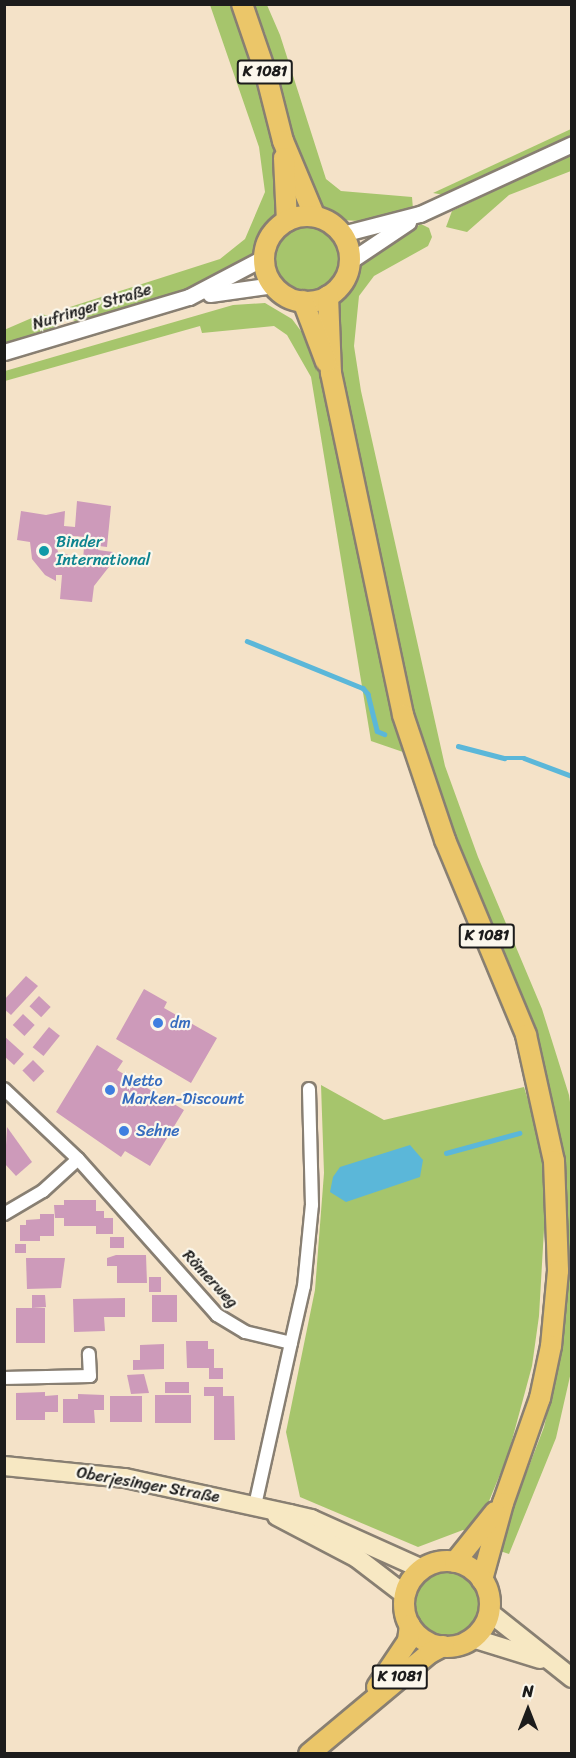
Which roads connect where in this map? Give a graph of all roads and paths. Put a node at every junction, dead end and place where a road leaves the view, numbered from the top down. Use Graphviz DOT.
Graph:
graph roads {
  1 [pos="242,4"];
  2 [pos="283,141"];
  3 [pos="572,144"];
  4 [pos="420,214"];
  5 [pos="315,217"];
  6 [pos="286,221"];
  7 [pos="342,234"];
  8 [pos="264,257"];
  9 [pos="350,261"];
  10 [pos="273,285"];
  11 [pos="328,296"];
  12 [pos="189,297"];
  13 [pos="303,301"];
  14 [pos="4,352"];
  15 [pos="331,373"];
  16 [pos="4,1089"];
  17 [pos="309,1089"];
  18 [pos="78,1159"];
  19 [pos="4,1214"];
  20 [pos="291,1343"];
  21 [pos="90,1354"];
  22 [pos="4,1378"];
  23 [pos="4,1466"];
  24 [pos="503,1503"];
  25 [pos="261,1508"];
  26 [pos="455,1562"];
  27 [pos="422,1569"];
  28 [pos="482,1580"];
  29 [pos="405,1595"];
  30 [pos="489,1612"];
  31 [pos="410,1625"];
  32 [pos="472,1638"];
  33 [pos="443,1646"];
  34 [pos="548,1661"];
  35 [pos="572,1678"];
  36 [pos="358,1710"];
  37 [pos="309,1754"];
  1 -- 2 [label="main road, K 1081"];
  2 -- 5 [label="main road, K 1081"];
  2 -- 6 [label="main road, K 1081"];
  3 -- 4 [label="street"];
  4 -- 7 [label="street"];
  4 -- 9 [label="street"];
  5 -- 6 [label="main road"];
  5 -- 7 [label="main road"];
  6 -- 8 [label="main road"];
  7 -- 9 [label="main road"];
  8 -- 10 [label="main road"];
  8 -- 12 [label="street, Nufringer Straße"];
  9 -- 11 [label="main road"];
  10 -- 12 [label="street, Nufringer Straße"];
  10 -- 13 [label="main road"];
  11 -- 13 [label="main road"];
  11 -- 15 [label="main road, K 1081"];
  12 -- 14 [label="street, Nufringer Straße"];
  13 -- 15 [label="main road, K 1081"];
  15 -- 24 [label="main road, K 1081"];
  16 -- 18 [label="street, Römerweg"];
  17 -- 20 [label="street"];
  18 -- 19 [label="street"];
  18 -- 20 [label="street, Römerweg"];
  20 -- 25 [label="street"];
  21 -- 22 [label="street"];
  23 -- 25 [label="main road, Oberjesinger Straße"];
  24 -- 26 [label="main road, K 1081"];
  24 -- 28 [label="main road, K 1081"];
  25 -- 27 [label="main road, Oberjesinger Straße"];
  25 -- 29 [label="main road"];
  26 -- 27 [label="main road"];
  26 -- 28 [label="main road"];
  27 -- 29 [label="main road"];
  28 -- 30 [label="main road"];
  29 -- 31 [label="main road"];
  30 -- 32 [label="main road"];
  30 -- 34 [label="main road"];
  31 -- 33 [label="main road"];
  31 -- 36 [label="main road, K 1081"];
  32 -- 33 [label="main road"];
  32 -- 34 [label="main road"];
  33 -- 36 [label="main road, K 1081"];
  34 -- 35 [label="main road"];
  36 -- 37 [label="main road, K 1081"];
}
